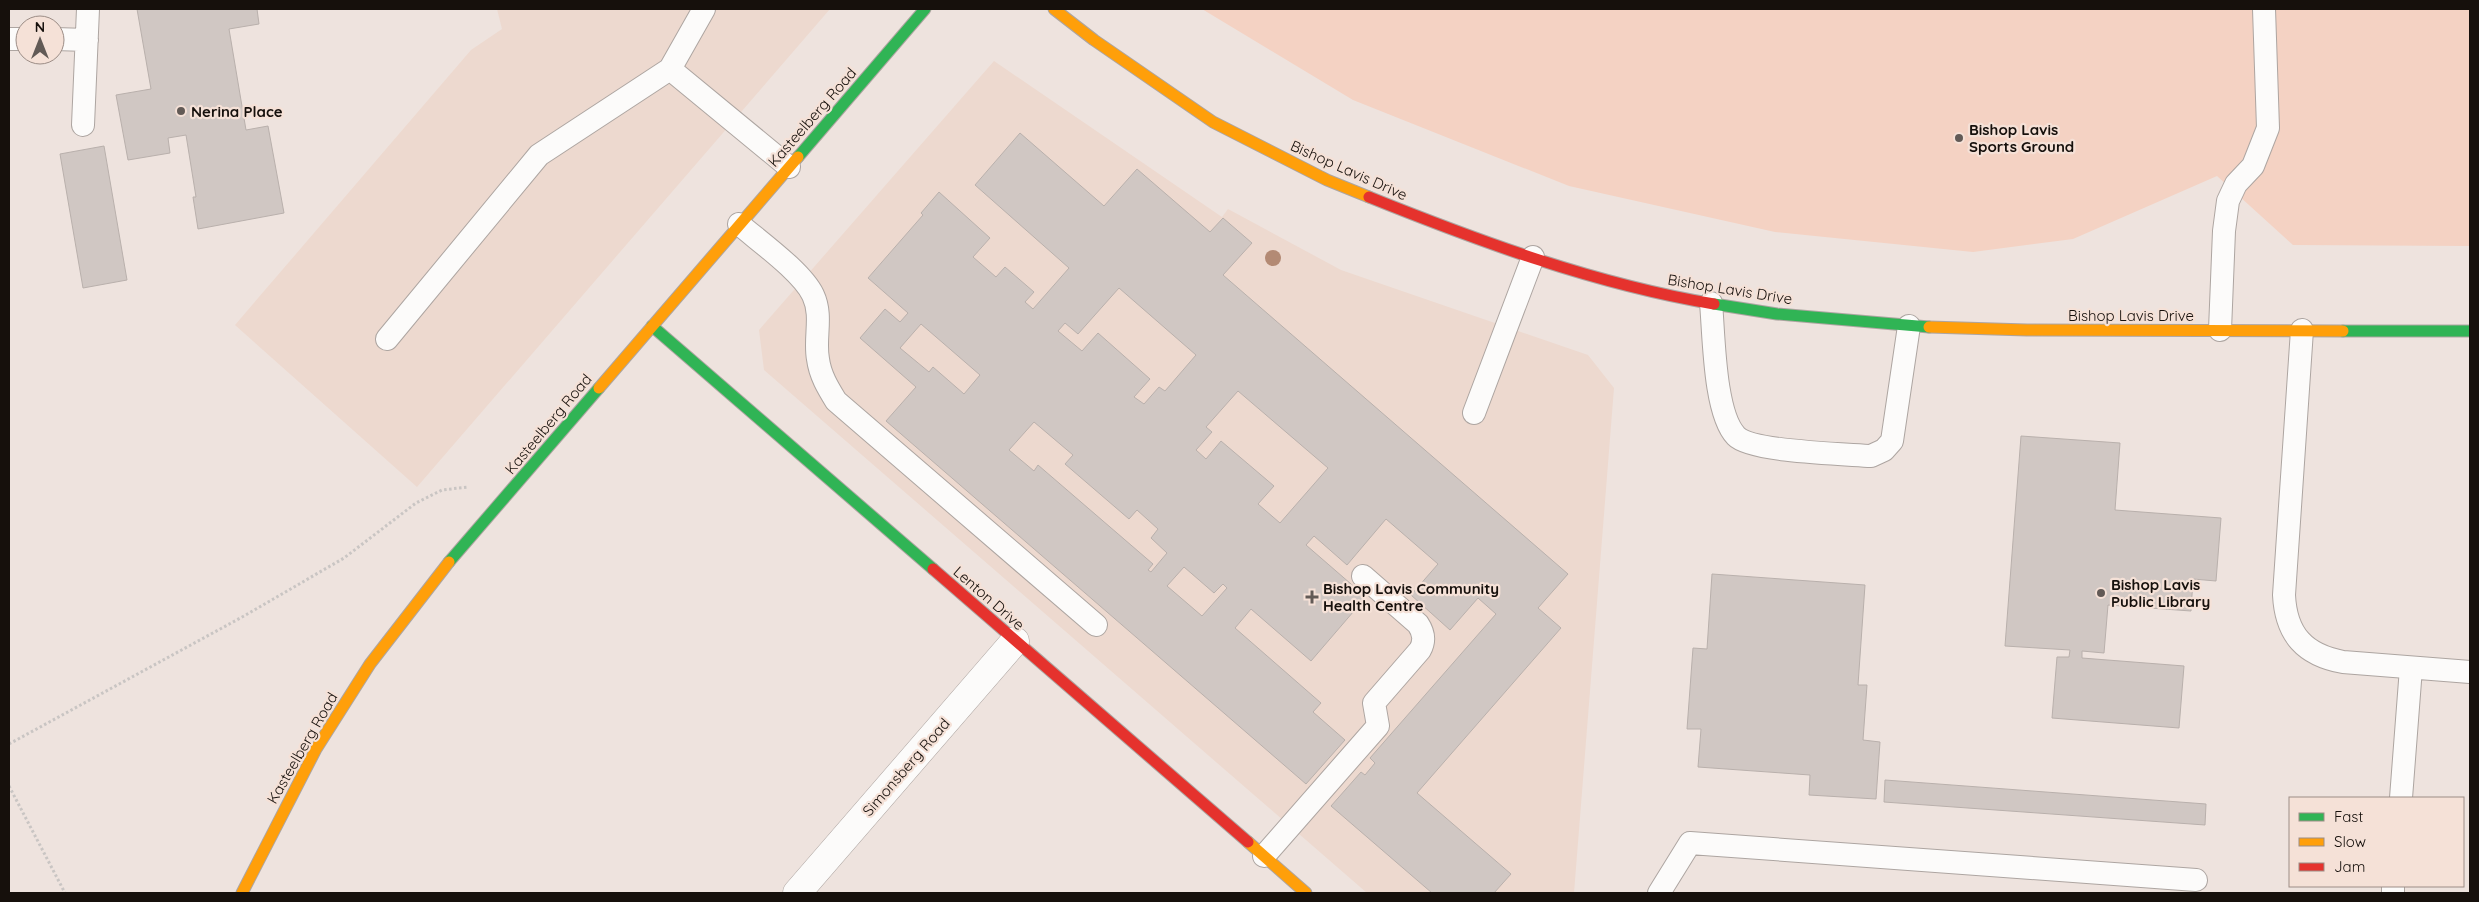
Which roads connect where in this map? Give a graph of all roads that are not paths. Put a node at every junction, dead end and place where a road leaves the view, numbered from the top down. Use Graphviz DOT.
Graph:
graph roads {
  1 [pos="88,9"];
  2 [pos="704,9"];
  3 [pos="926,9"];
  4 [pos="1054,9"];
  5 [pos="2264,9"];
  6 [pos="65,39"];
  7 [pos="87,40"];
  8 [pos="670,69"];
  9 [pos="83,126"];
  10 [pos="789,167"];
  11 [pos="739,224"];
  12 [pos="1533,257"];
  13 [pos="1711,302"];
  14 [pos="652,326"];
  15 [pos="1909,326"];
  16 [pos="2220,330"];
  17 [pos="2302,330"];
  18 [pos="2470,331"];
  19 [pos="387,339"];
  20 [pos="1474,413"];
  21 [pos="1363,576"];
  22 [pos="1096,625"];
  23 [pos="1015,641"];
  24 [pos="2411,668"];
  25 [pos="2470,672"];
  26 [pos="2400,797"];
  27 [pos="1264,856"];
  28 [pos="2196,880"];
  29 [pos="242,893"];
  30 [pos="797,893"];
  31 [pos="1306,893"];
  32 [pos="1659,893"];
  1 -- 7 [label="lane"];
  2 -- 8 [label="lane"];
  3 -- 10 [label="street, Kasteelberg Road"];
  4 -- 12 [label="street, Bishop Lavis Drive"];
  5 -- 16 [label="lane"];
  6 -- 7 [label="lane"];
  7 -- 9 [label="lane"];
  8 -- 10 [label="lane"];
  8 -- 19 [label="lane"];
  10 -- 11 [label="street, Kasteelberg Road"];
  11 -- 14 [label="street, Kasteelberg Road"];
  11 -- 22 [label="lane"];
  12 -- 13 [label="street, Bishop Lavis Drive"];
  12 -- 20 [label="lane"];
  13 -- 15 [label="street, Bishop Lavis Drive"];
  13 -- 15 [label="lane"];
  14 -- 23 [label="street, Lenton Drive"];
  14 -- 29 [label="street, Kasteelberg Road"];
  15 -- 16 [label="street, Bishop Lavis Drive"];
  16 -- 17 [label="street, Bishop Lavis Drive"];
  17 -- 18 [label="street, Bishop Lavis Drive"];
  17 -- 24 [label="lane"];
  21 -- 27 [label="lane"];
  23 -- 27 [label="street, Lenton Drive"];
  23 -- 30 [label="street, Simonsberg Road"];
  24 -- 25 [label="lane"];
  24 -- 26 [label="lane"];
  27 -- 31 [label="street, Lenton Drive"];
  28 -- 32 [label="lane"];
}
